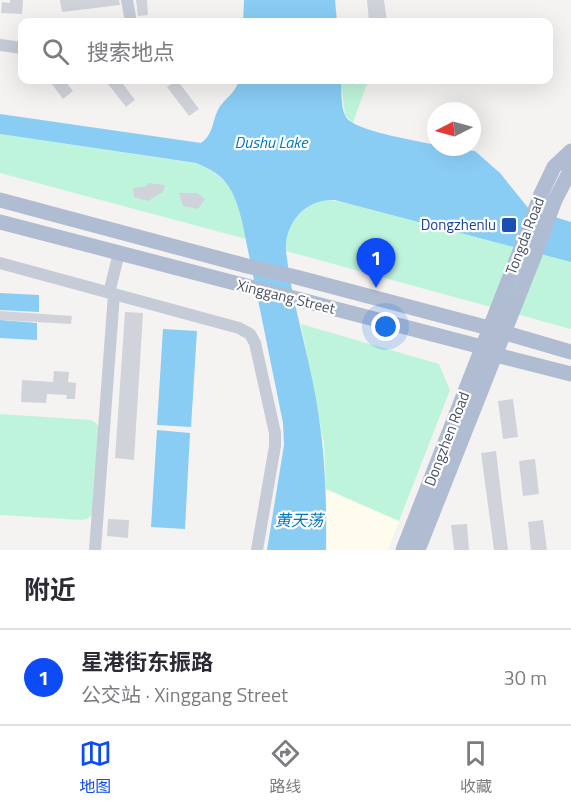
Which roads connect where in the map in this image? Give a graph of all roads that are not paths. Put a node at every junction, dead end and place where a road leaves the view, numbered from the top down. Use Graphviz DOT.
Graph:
graph roads {
  1 [pos="127,0"];
  2 [pos="130,18"];
  3 [pos="0,45"];
  4 [pos="18,47"];
  5 [pos="571,151"];
  6 [pos="571,169"];
  7 [pos="548,197"];
  8 [pos="0,200"];
  9 [pos="0,222"];
  10 [pos="119,253"];
  11 [pos="527,254"];
  12 [pos="0,263"];
  13 [pos="112,294"];
  14 [pos="489,328"];
  15 [pos="504,333"];
  16 [pos="489,351"];
  17 [pos="571,352"];
  18 [pos="571,374"];
  19 [pos="95,550"];
  20 [pos="256,550"];
  21 [pos="403,550"];
  22 [pos="418,550"];
  1 -- 2 [label="street"];
  3 -- 4 [label="street"];
  5 -- 7 [label="main road, Tongda Road"];
  6 -- 7 [label="main road, Tongda Road"];
  7 -- 11 [label="main road, Tongda Road, bridge"];
  8 -- 14 [label="main road, Xinggang Street"];
  9 -- 10 [label="main road, Xinggang Street"];
  10 -- 13 [label="street"];
  10 -- 16 [label="main road, Xinggang Street"];
  11 -- 14 [label="main road, Tongda Road"];
  11 -- 15 [label="main road, Tongda Road"];
  12 -- 13 [label="street"];
  13 -- 19 [label="street"];
  13 -- 20 [label="street"];
  14 -- 15 [label="main road, Xinggang Street"];
  14 -- 16 [label="main road, Dongzhen Road"];
  15 -- 16 [label="main road, Dongzhen Road"];
  15 -- 17 [label="main road, Xinggang Street"];
  16 -- 18 [label="main road, Xinggang Street"];
  16 -- 21 [label="main road, Dongzhen Road"];
  16 -- 22 [label="main road, Dongzhen Road"];
}
